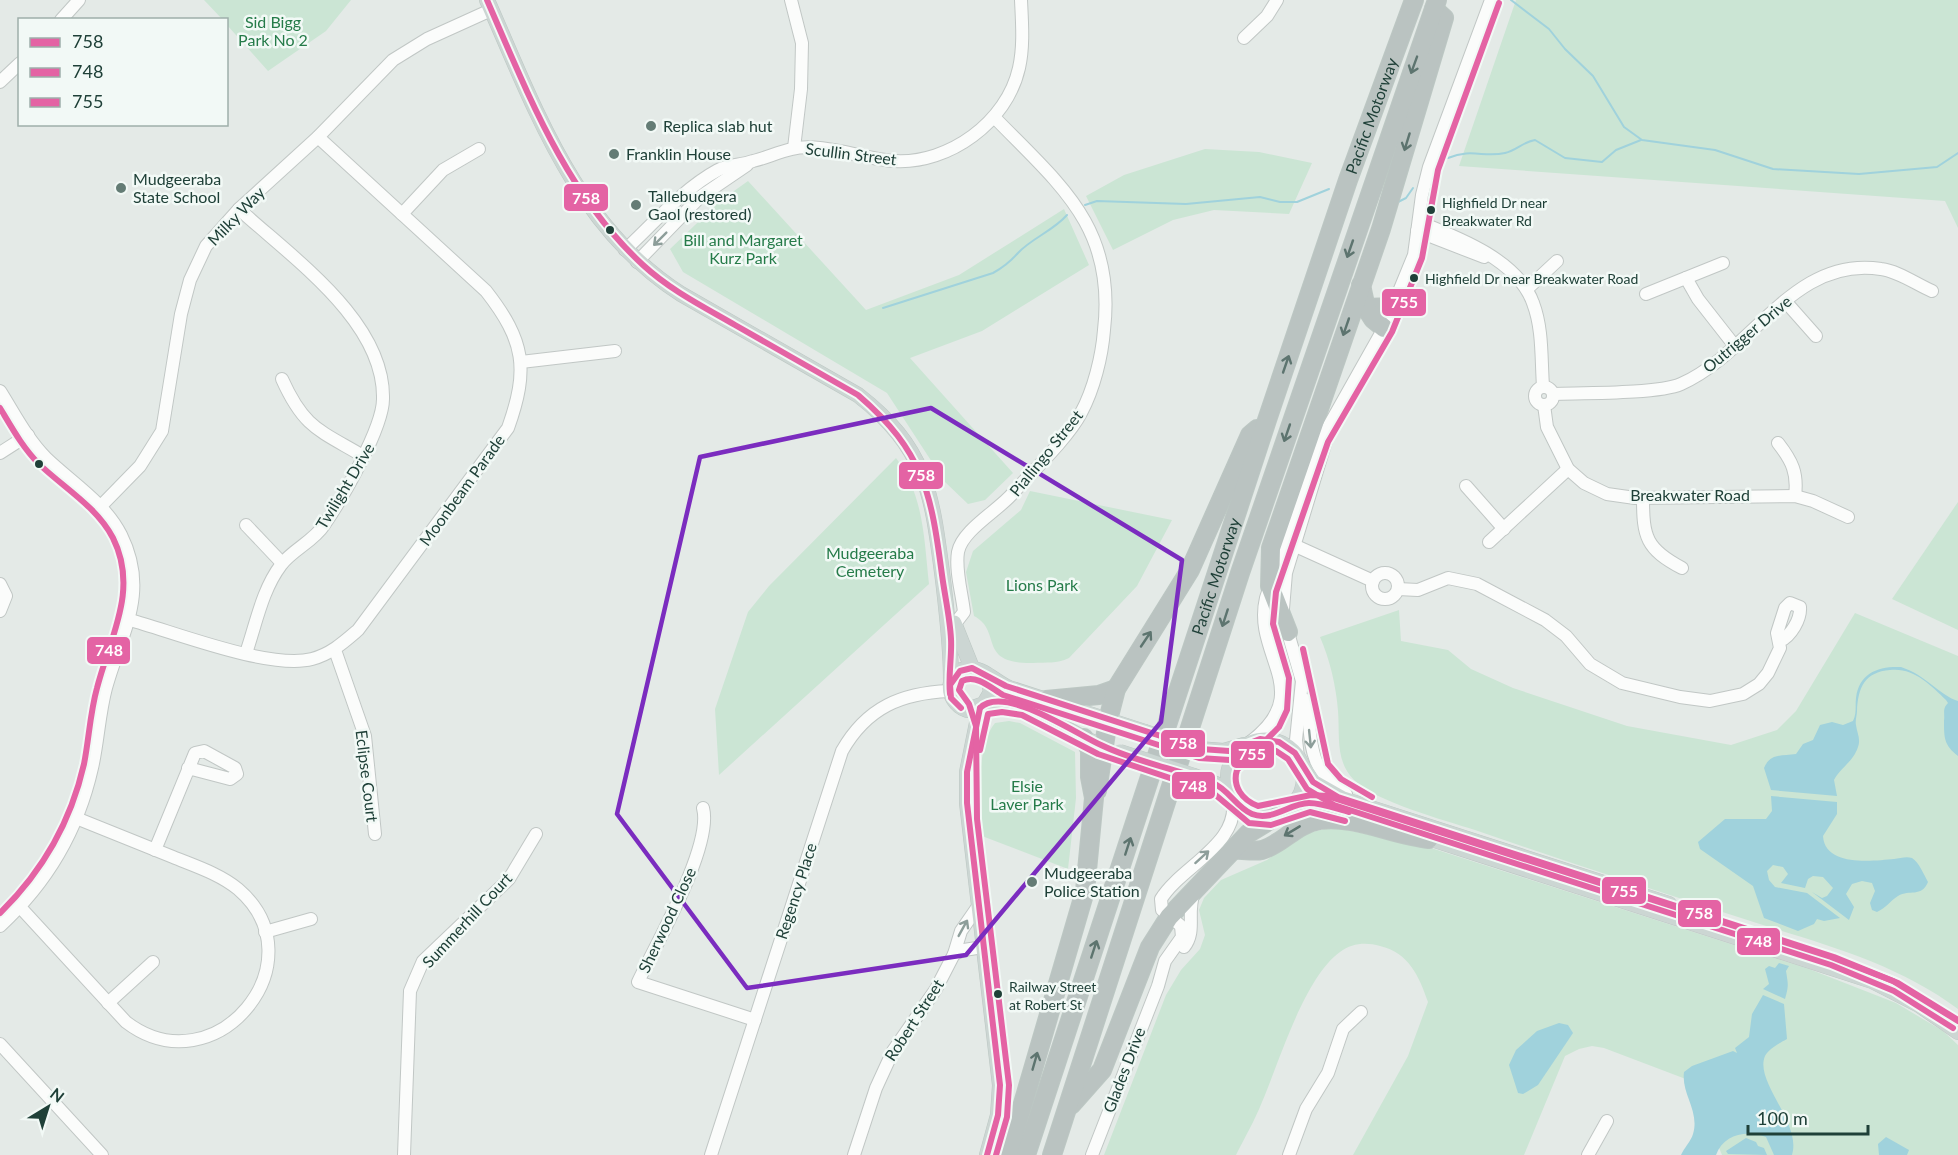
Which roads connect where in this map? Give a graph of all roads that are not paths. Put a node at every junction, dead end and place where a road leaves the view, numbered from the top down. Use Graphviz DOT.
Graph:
graph roads {
  1 [pos="79,0"];
  2 [pos="791,0"];
  3 [pos="1021,0"];
  4 [pos="1277,0"];
  5 [pos="1414,0"];
  6 [pos="1491,0"];
  7 [pos="489,5"];
  8 [pos="1436,5"];
  9 [pos="64,18"];
  10 [pos="1244,38"];
  11 [pos="18,65"];
  12 [pos="0,82"];
  13 [pos="995,118"];
  14 [pos="318,137"];
  15 [pos="794,148"];
  16 [pos="479,149"];
  17 [pos="753,161"];
  18 [pos="239,209"];
  19 [pos="402,214"];
  20 [pos="1418,227"];
  21 [pos="625,250"];
  22 [pos="637,261"];
  23 [pos="1557,261"];
  24 [pos="1723,263"];
  25 [pos="1686,278"];
  26 [pos="1361,284"];
  27 [pos="1527,289"];
  28 [pos="1932,291"];
  29 [pos="1646,294"];
  30 [pos="1785,301"];
  31 [pos="1393,307"];
  32 [pos="1366,308"];
  33 [pos="1384,328"];
  34 [pos="1816,336"];
  35 [pos="1734,345"];
  36 [pos="615,351"];
  37 [pos="521,362"];
  38 [pos="282,379"];
  39 [pos="1543,386"];
  40 [pos="0,391"];
  41 [pos="1554,394"];
  42 [pos="1544,405"];
  43 [pos="1267,420"];
  44 [pos="1326,431"];
  45 [pos="28,435"];
  46 [pos="1778,443"];
  47 [pos="0,453"];
  48 [pos="363,456"];
  49 [pos="1568,469"];
  50 [pos="1466,486"];
  51 [pos="1795,496"];
  52 [pos="1643,498"];
  53 [pos="101,506"];
  54 [pos="1848,518"];
  55 [pos="246,525"];
  56 [pos="1504,529"];
  57 [pos="1490,542"];
  58 [pos="1294,547"];
  59 [pos="1280,554"];
  60 [pos="282,563"];
  61 [pos="1287,568"];
  62 [pos="1682,568"];
  63 [pos="0,584"];
  64 [pos="1372,584"];
  65 [pos="1270,586"];
  66 [pos="1398,589"];
  67 [pos="947,610"];
  68 [pos="0,611"];
  69 [pos="130,620"];
  70 [pos="954,625"];
  71 [pos="1288,632"];
  72 [pos="1780,641"];
  73 [pos="335,650"];
  74 [pos="246,653"];
  75 [pos="972,668"];
  76 [pos="988,677"];
  77 [pos="1302,681"];
  78 [pos="950,686"];
  79 [pos="1116,689"];
  80 [pos="1046,700"];
  81 [pos="982,706"];
  82 [pos="961,708"];
  83 [pos="1108,720"];
  84 [pos="1084,738"];
  85 [pos="1248,743"];
  86 [pos="1113,750"];
  87 [pos="969,760"];
  88 [pos="1300,760"];
  89 [pos="188,768"];
  90 [pos="1232,796"];
  91 [pos="1094,798"];
  92 [pos="703,808"];
  93 [pos="1378,810"];
  94 [pos="1283,812"];
  95 [pos="76,818"];
  96 [pos="375,834"];
  97 [pos="536,834"];
  98 [pos="1430,839"];
  99 [pos="155,850"];
  100 [pos="1234,850"];
  101 [pos="1198,884"];
  102 [pos="979,905"];
  103 [pos="20,907"];
  104 [pos="1169,917"];
  105 [pos="311,919"];
  106 [pos="0,926"];
  107 [pos="265,932"];
  108 [pos="1752,936"];
  109 [pos="983,947"];
  110 [pos="1802,952"];
  111 [pos="954,954"];
  112 [pos="153,962"];
  113 [pos="1158,986"];
  114 [pos="108,1003"];
  115 [pos="1361,1012"];
  116 [pos="755,1020"];
  117 [pos="1958,1020"];
  118 [pos="1958,1032"];
  119 [pos="0,1044"];
  120 [pos="1066,1110"];
  121 [pos="1607,1121"];
  122 [pos="102,1155"];
  123 [pos="404,1155"];
  124 [pos="711,1155"];
  125 [pos="854,1155"];
  126 [pos="987,1155"];
  127 [pos="1008,1155"];
  128 [pos="1026,1155"];
  129 [pos="1052,1155"];
  130 [pos="1092,1155"];
  131 [pos="1289,1155"];
  132 [pos="1588,1155"];
  1 -- 9 [label="street"];
  2 -- 15 [label="street"];
  3 -- 13 [label="street, Scullin Street"];
  4 -- 10 [label="street"];
  43 -- 5 [label="highway, Pacific Motorway, one-way"];
  6 -- 20 [label="street"];
  7 -- 14 [label="street, Milky Way"];
  7 -- 21 [label="main road"];
  8 -- 26 [label="highway, one-way"];
  8 -- 120 [label="highway, Pacific Motorway, one-way"];
  11 -- 12 [label="street"];
  13 -- 15 [label="street, Scullin Street"];
  13 -- 70 [label="street, Piallingo Street"];
  14 -- 18 [label="street, Milky Way"];
  14 -- 19 [label="street, Moonbeam Parade"];
  15 -- 17 [label="street, Scullin Street"];
  16 -- 19 [label="street"];
  17 -- 21 [label="street, Scullin Street"];
  17 -- 22 [label="street, Scullin Street, one-way"];
  18 -- 48 [label="street, Twilight Drive"];
  18 -- 53 [label="street, Milky Way"];
  19 -- 37 [label="street, Moonbeam Parade"];
  20 -- 27 [label="street"];
  20 -- 31 [label="street"];
  21 -- 22 [label="main road"];
  22 -- 67 [label="main road"];
  23 -- 27 [label="street"];
  24 -- 25 [label="street"];
  25 -- 29 [label="street"];
  25 -- 35 [label="street"];
  26 -- 32 [label="highway"];
  26 -- 65 [label="highway, one-way"];
  27 -- 39 [label="street, Breakwater Road"];
  28 -- 30 [label="street, Outrigger Drive"];
  30 -- 34 [label="street"];
  30 -- 35 [label="street, Outrigger Drive"];
  31 -- 32 [label="highway"];
  31 -- 33 [label="street"];
  32 -- 33 [label="highway"];
  33 -- 44 [label="street"];
  35 -- 41 [label="street, Outrigger Drive"];
  36 -- 37 [label="street"];
  37 -- 73 [label="street, Moonbeam Parade"];
  38 -- 48 [label="street"];
  39 -- 41 [label="street"];
  39 -- 42 [label="street, Breakwater Road"];
  40 -- 45 [label="street"];
  41 -- 42 [label="street"];
  42 -- 49 [label="street, Breakwater Road"];
  79 -- 43 [label="highway, one-way"];
  128 -- 43 [label="highway, Pacific Motorway, one-way"];
  44 -- 58 [label="street"];
  44 -- 59 [label="street"];
  45 -- 47 [label="street"];
  45 -- 53 [label="street"];
  46 -- 51 [label="street"];
  48 -- 60 [label="street, Twilight Drive"];
  49 -- 52 [label="street, Breakwater Road"];
  49 -- 56 [label="street"];
  50 -- 56 [label="street"];
  51 -- 52 [label="street, Breakwater Road"];
  51 -- 54 [label="street, Breakwater Road"];
  52 -- 62 [label="street"];
  53 -- 69 [label="street"];
  55 -- 60 [label="street"];
  56 -- 57 [label="street"];
  58 -- 59 [label="street"];
  58 -- 61 [label="street"];
  58 -- 64 [label="street"];
  59 -- 65 [label="street"];
  60 -- 74 [label="street, Twilight Drive"];
  61 -- 64 [label="street"];
  61 -- 71 [label="street"];
  63 -- 68 [label="street"];
  64 -- 66 [label="street"];
  64 -- 66 [label="street"];
  65 -- 71 [label="highway"];
  65 -- 85 [label="street"];
  66 -- 72 [label="street"];
  67 -- 70 [label="main road"];
  67 -- 78 [label="main road"];
  69 -- 74 [label="street, Moonbeam Parade"];
  69 -- 95 [label="street"];
  70 -- 75 [label="main road"];
  71 -- 77 [label="street"];
  73 -- 74 [label="street, Moonbeam Parade"];
  73 -- 96 [label="street, Eclipse Court"];
  75 -- 76 [label="main road"];
  75 -- 78 [label="main road"];
  76 -- 80 [label="main road"];
  76 -- 81 [label="main road"];
  77 -- 88 [label="street"];
  77 -- 93 [label="street, one-way"];
  78 -- 82 [label="main road"];
  78 -- 116 [label="street, Regency Place"];
  79 -- 80 [label="highway"];
  79 -- 83 [label="highway"];
  80 -- 83 [label="main road"];
  81 -- 82 [label="main road"];
  81 -- 84 [label="main road"];
  81 -- 87 [label="main road"];
  82 -- 87 [label="main road"];
  83 -- 85 [label="main road, bridge"];
  83 -- 86 [label="highway"];
  84 -- 86 [label="main road"];
  84 -- 91 [label="highway"];
  85 -- 88 [label="main road"];
  85 -- 90 [label="main road"];
  86 -- 90 [label="main road, bridge"];
  86 -- 91 [label="highway"];
  87 -- 102 [label="main road"];
  88 -- 93 [label="main road"];
  88 -- 94 [label="main road"];
  89 -- 99 [label="street"];
  90 -- 94 [label="main road"];
  104 -- 90 [label="street, one-way"];
  127 -- 91 [label="highway, one-way"];
  92 -- 116 [label="street, Sherwood Close"];
  93 -- 108 [label="main road"];
  94 -- 98 [label="main road"];
  94 -- 100 [label="highway"];
  95 -- 99 [label="street"];
  95 -- 103 [label="street"];
  97 -- 123 [label="street, Summerhill Court"];
  98 -- 100 [label="highway, one-way"];
  98 -- 108 [label="main road"];
  99 -- 107 [label="street"];
  100 -- 101 [label="highway"];
  101 -- 104 [label="highway"];
  101 -- 113 [label="street, Glades Drive"];
  102 -- 109 [label="main road"];
  111 -- 102 [label="street, Robert Street, one-way"];
  103 -- 106 [label="street"];
  103 -- 114 [label="street"];
  104 -- 113 [label="street, Glades Drive"];
  104 -- 120 [label="highway"];
  105 -- 107 [label="street"];
  107 -- 114 [label="street"];
  108 -- 110 [label="main road"];
  109 -- 111 [label="street"];
  109 -- 126 [label="main road"];
  110 -- 117 [label="main road"];
  110 -- 118 [label="main road"];
  111 -- 125 [label="street, Robert Street"];
  112 -- 114 [label="street"];
  113 -- 130 [label="street, Glades Drive"];
  115 -- 131 [label="street"];
  116 -- 124 [label="street, Regency Place"];
  119 -- 122 [label="street"];
  120 -- 129 [label="highway, Pacific Motorway"];
  121 -- 132 [label="street"];
}
